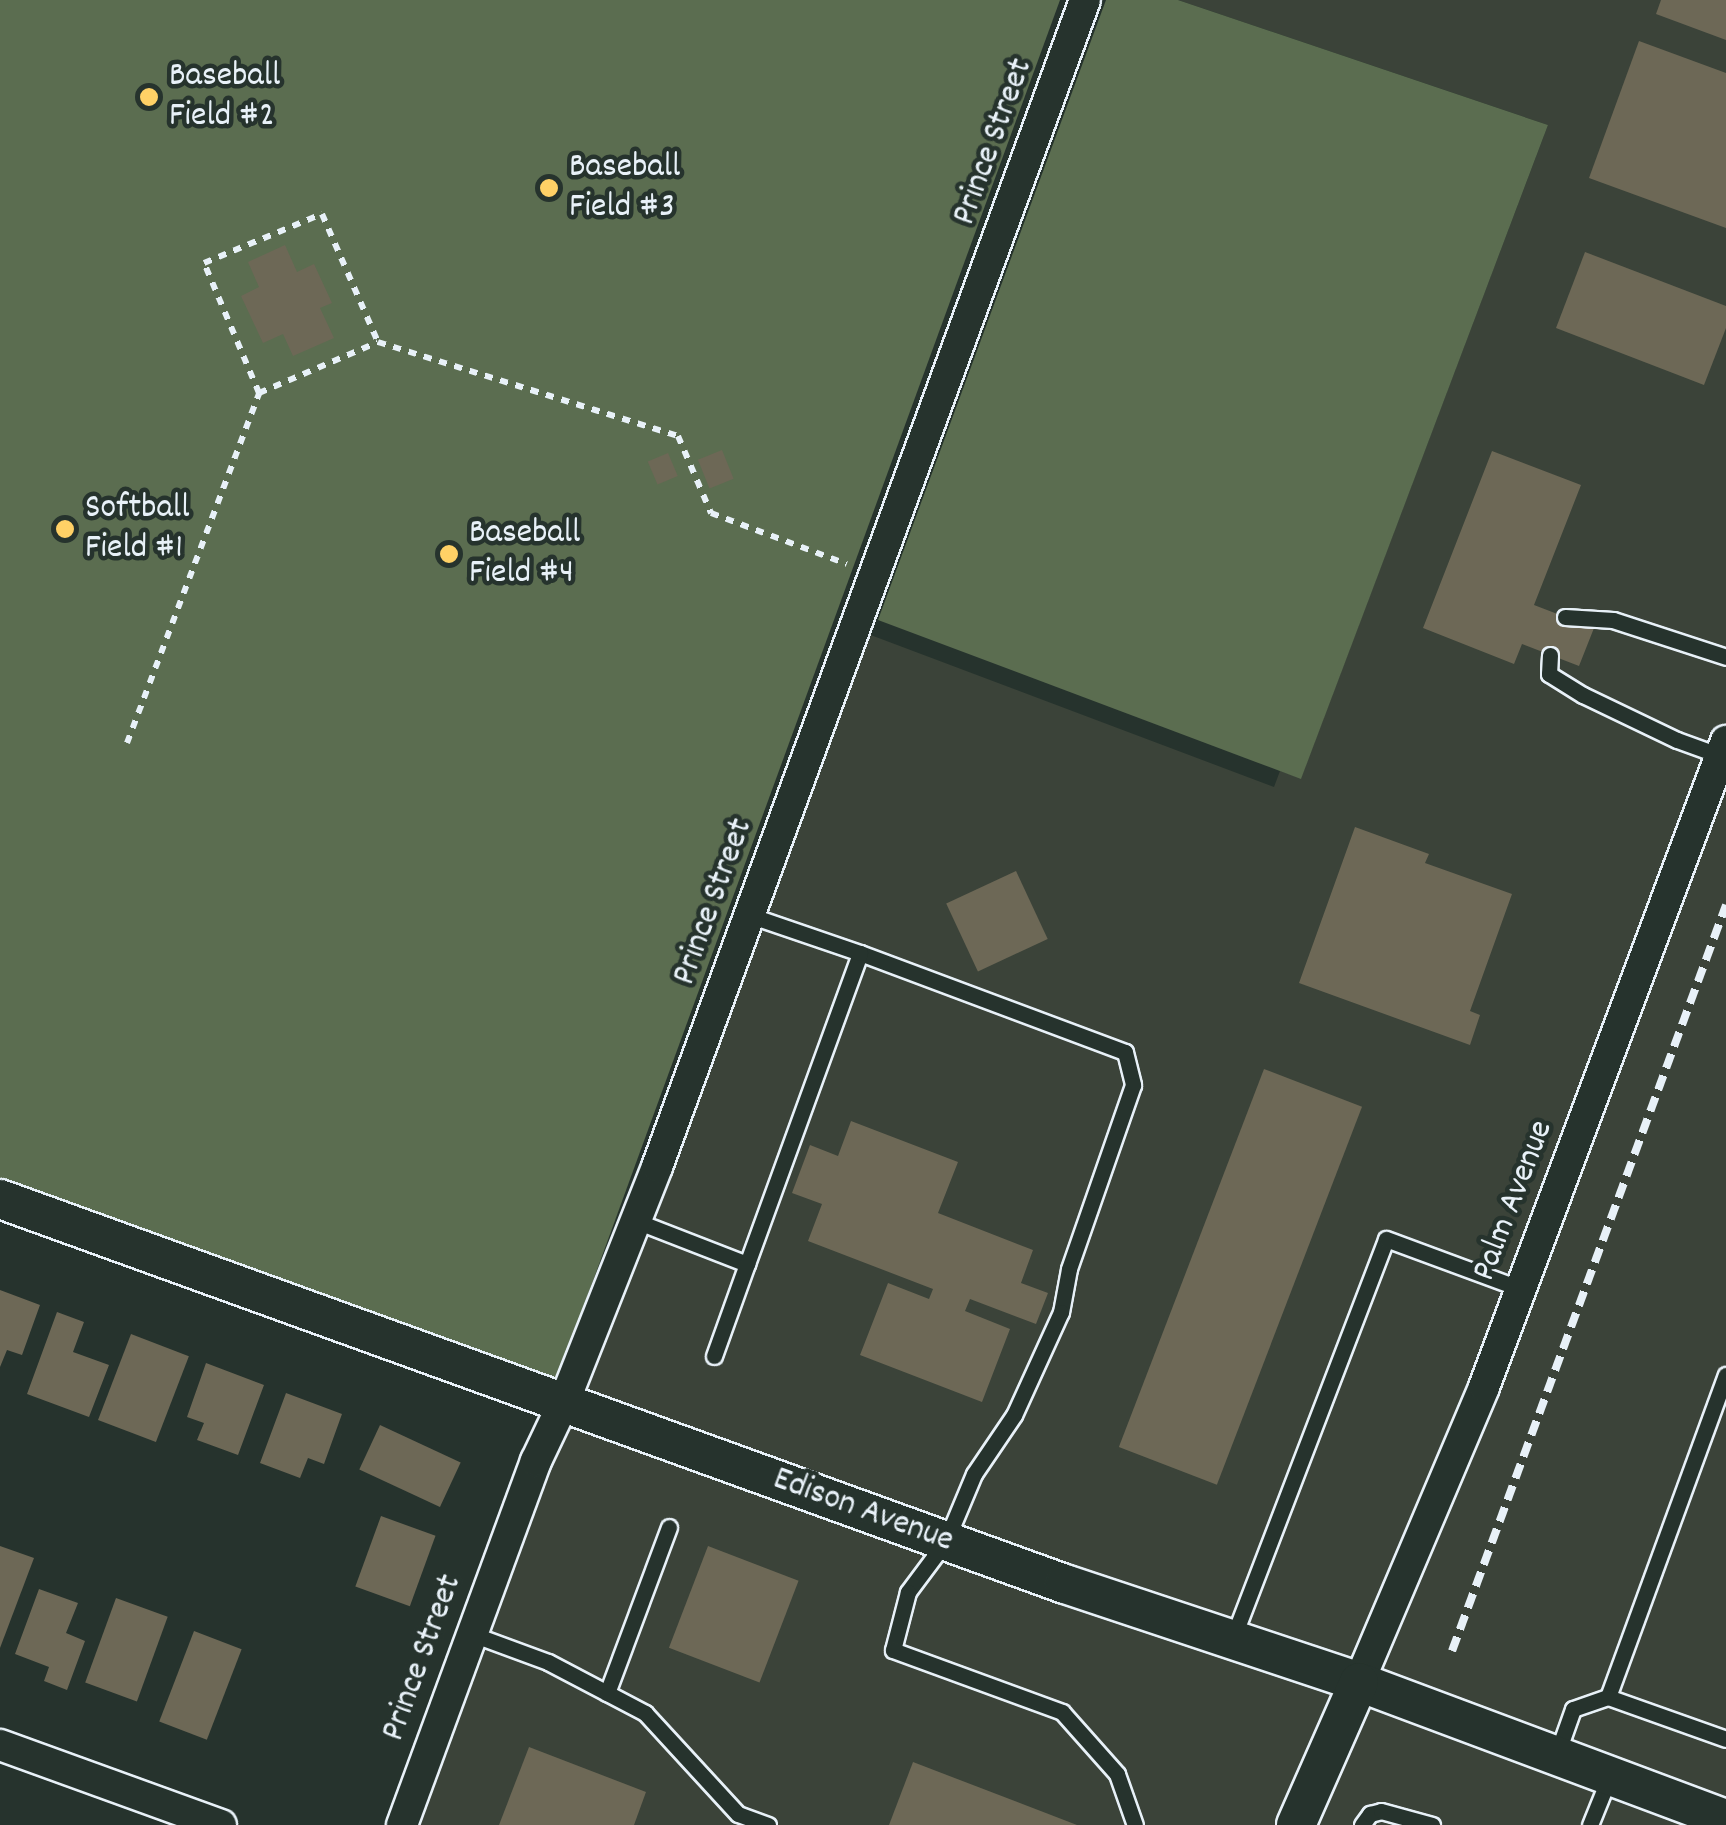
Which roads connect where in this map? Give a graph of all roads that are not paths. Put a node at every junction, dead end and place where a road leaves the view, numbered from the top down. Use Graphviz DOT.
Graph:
graph roads {
  1 [pos="1086,0"];
  2 [pos="1565,617"];
  3 [pos="1550,655"];
  4 [pos="1726,658"];
  5 [pos="1723,748"];
  6 [pos="749,915"];
  7 [pos="860,953"];
  8 [pos="0,1199"];
  9 [pos="636,1220"];
  10 [pos="747,1264"];
  11 [pos="1521,1289"];
  12 [pos="714,1356"];
  13 [pos="1726,1375"];
  14 [pos="564,1402"];
  15 [pos="669,1527"];
  16 [pos="946,1541"];
  17 [pos="472,1634"];
  18 [pos="1232,1640"];
  19 [pos="1359,1682"];
  20 [pos="607,1693"];
  21 [pos="1608,1697"];
  22 [pos="1726,1739"];
  23 [pos="0,1745"];
  24 [pos="1556,1757"];
  25 [pos="1610,1777"];
  26 [pos="1726,1820"];
  27 [pos="221,1825"];
  28 [pos="402,1825"];
  29 [pos="768,1825"];
  30 [pos="1135,1825"];
  31 [pos="1296,1825"];
  32 [pos="1362,1825"];
  33 [pos="1432,1825"];
  34 [pos="1590,1825"];
  1 -- 6 [label="street, Prince Street"];
  2 -- 4 [label="lane"];
  3 -- 5 [label="lane"];
  5 -- 11 [label="street, Palm Avenue"];
  6 -- 7 [label="lane"];
  6 -- 9 [label="street, Prince Street"];
  7 -- 10 [label="lane"];
  7 -- 16 [label="lane"];
  8 -- 14 [label="street, Edison Avenue"];
  9 -- 10 [label="lane"];
  9 -- 14 [label="street, Prince Street"];
  10 -- 12 [label="lane"];
  11 -- 18 [label="lane"];
  11 -- 19 [label="street, Palm Avenue"];
  13 -- 21 [label="lane"];
  14 -- 16 [label="street, Edison Avenue"];
  14 -- 17 [label="street, Prince Street"];
  15 -- 20 [label="lane"];
  16 -- 18 [label="street, Edison Avenue"];
  16 -- 30 [label="lane"];
  17 -- 20 [label="lane"];
  17 -- 28 [label="street, Prince Street"];
  18 -- 19 [label="street, Edison Avenue"];
  19 -- 24 [label="street, Edison Avenue"];
  19 -- 31 [label="street"];
  20 -- 29 [label="lane"];
  21 -- 22 [label="lane"];
  21 -- 24 [label="lane"];
  23 -- 27 [label="street"];
  24 -- 25 [label="street, Edison Avenue"];
  25 -- 26 [label="street, Edison Avenue"];
  25 -- 34 [label="lane"];
  32 -- 33 [label="lane"];
}
